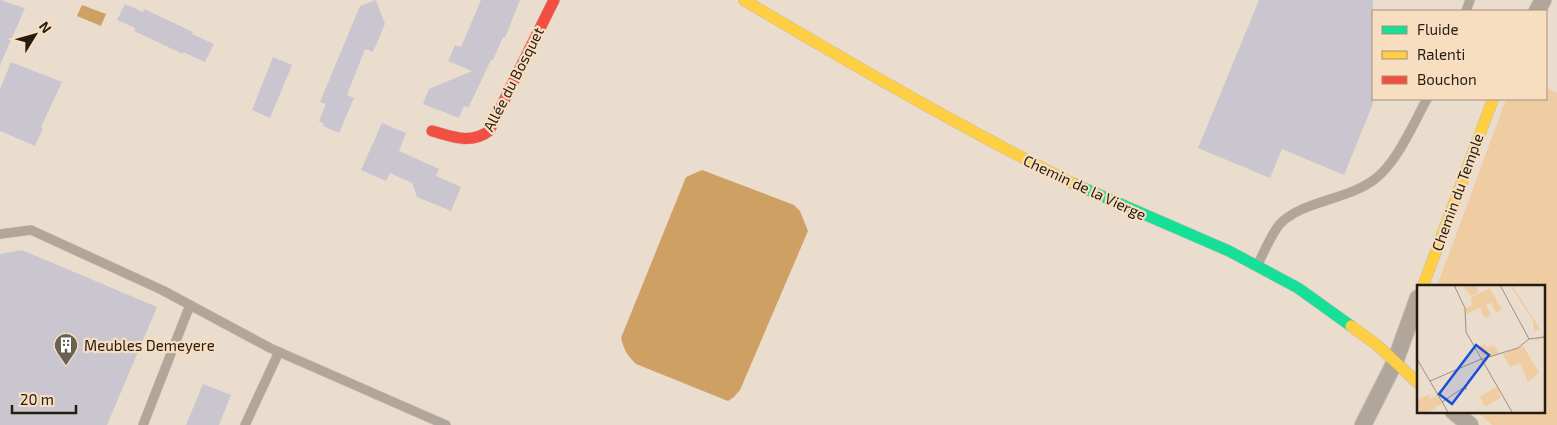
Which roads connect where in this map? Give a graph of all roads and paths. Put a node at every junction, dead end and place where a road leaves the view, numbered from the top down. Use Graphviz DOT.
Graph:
graph roads {
  1 [pos="554,0"];
  2 [pos="744,0"];
  3 [pos="1426,100"];
  4 [pos="1493,100"];
  5 [pos="432,131"];
  6 [pos="0,234"];
  7 [pos="1257,266"];
  8 [pos="1423,285"];
  9 [pos="1417,301"];
  10 [pos="190,305"];
  11 [pos="279,352"];
  12 [pos="1395,362"];
  13 [pos="1417,382"];
  14 [pos="1453,412"];
  15 [pos="143,425"];
  16 [pos="245,425"];
  17 [pos="446,425"];
  18 [pos="1363,425"];
  19 [pos="1470,425"];
  1 -- 5 [label="street, Allée du Bosquet"];
  2 -- 7 [label="street, Chemin de la Vierge"];
  3 -- 7 [label="lane"];
  4 -- 8 [label="street, Chemin du Temple"];
  6 -- 10 [label="lane"];
  7 -- 12 [label="street, Chemin de la Vierge"];
  9 -- 12 [label="street"];
  10 -- 11 [label="lane"];
  10 -- 15 [label="lane"];
  11 -- 16 [label="lane"];
  11 -- 17 [label="lane"];
  12 -- 13 [label="street, Chemin de la Vierge"];
  12 -- 18 [label="street"];
  14 -- 19 [label="street"];
}
